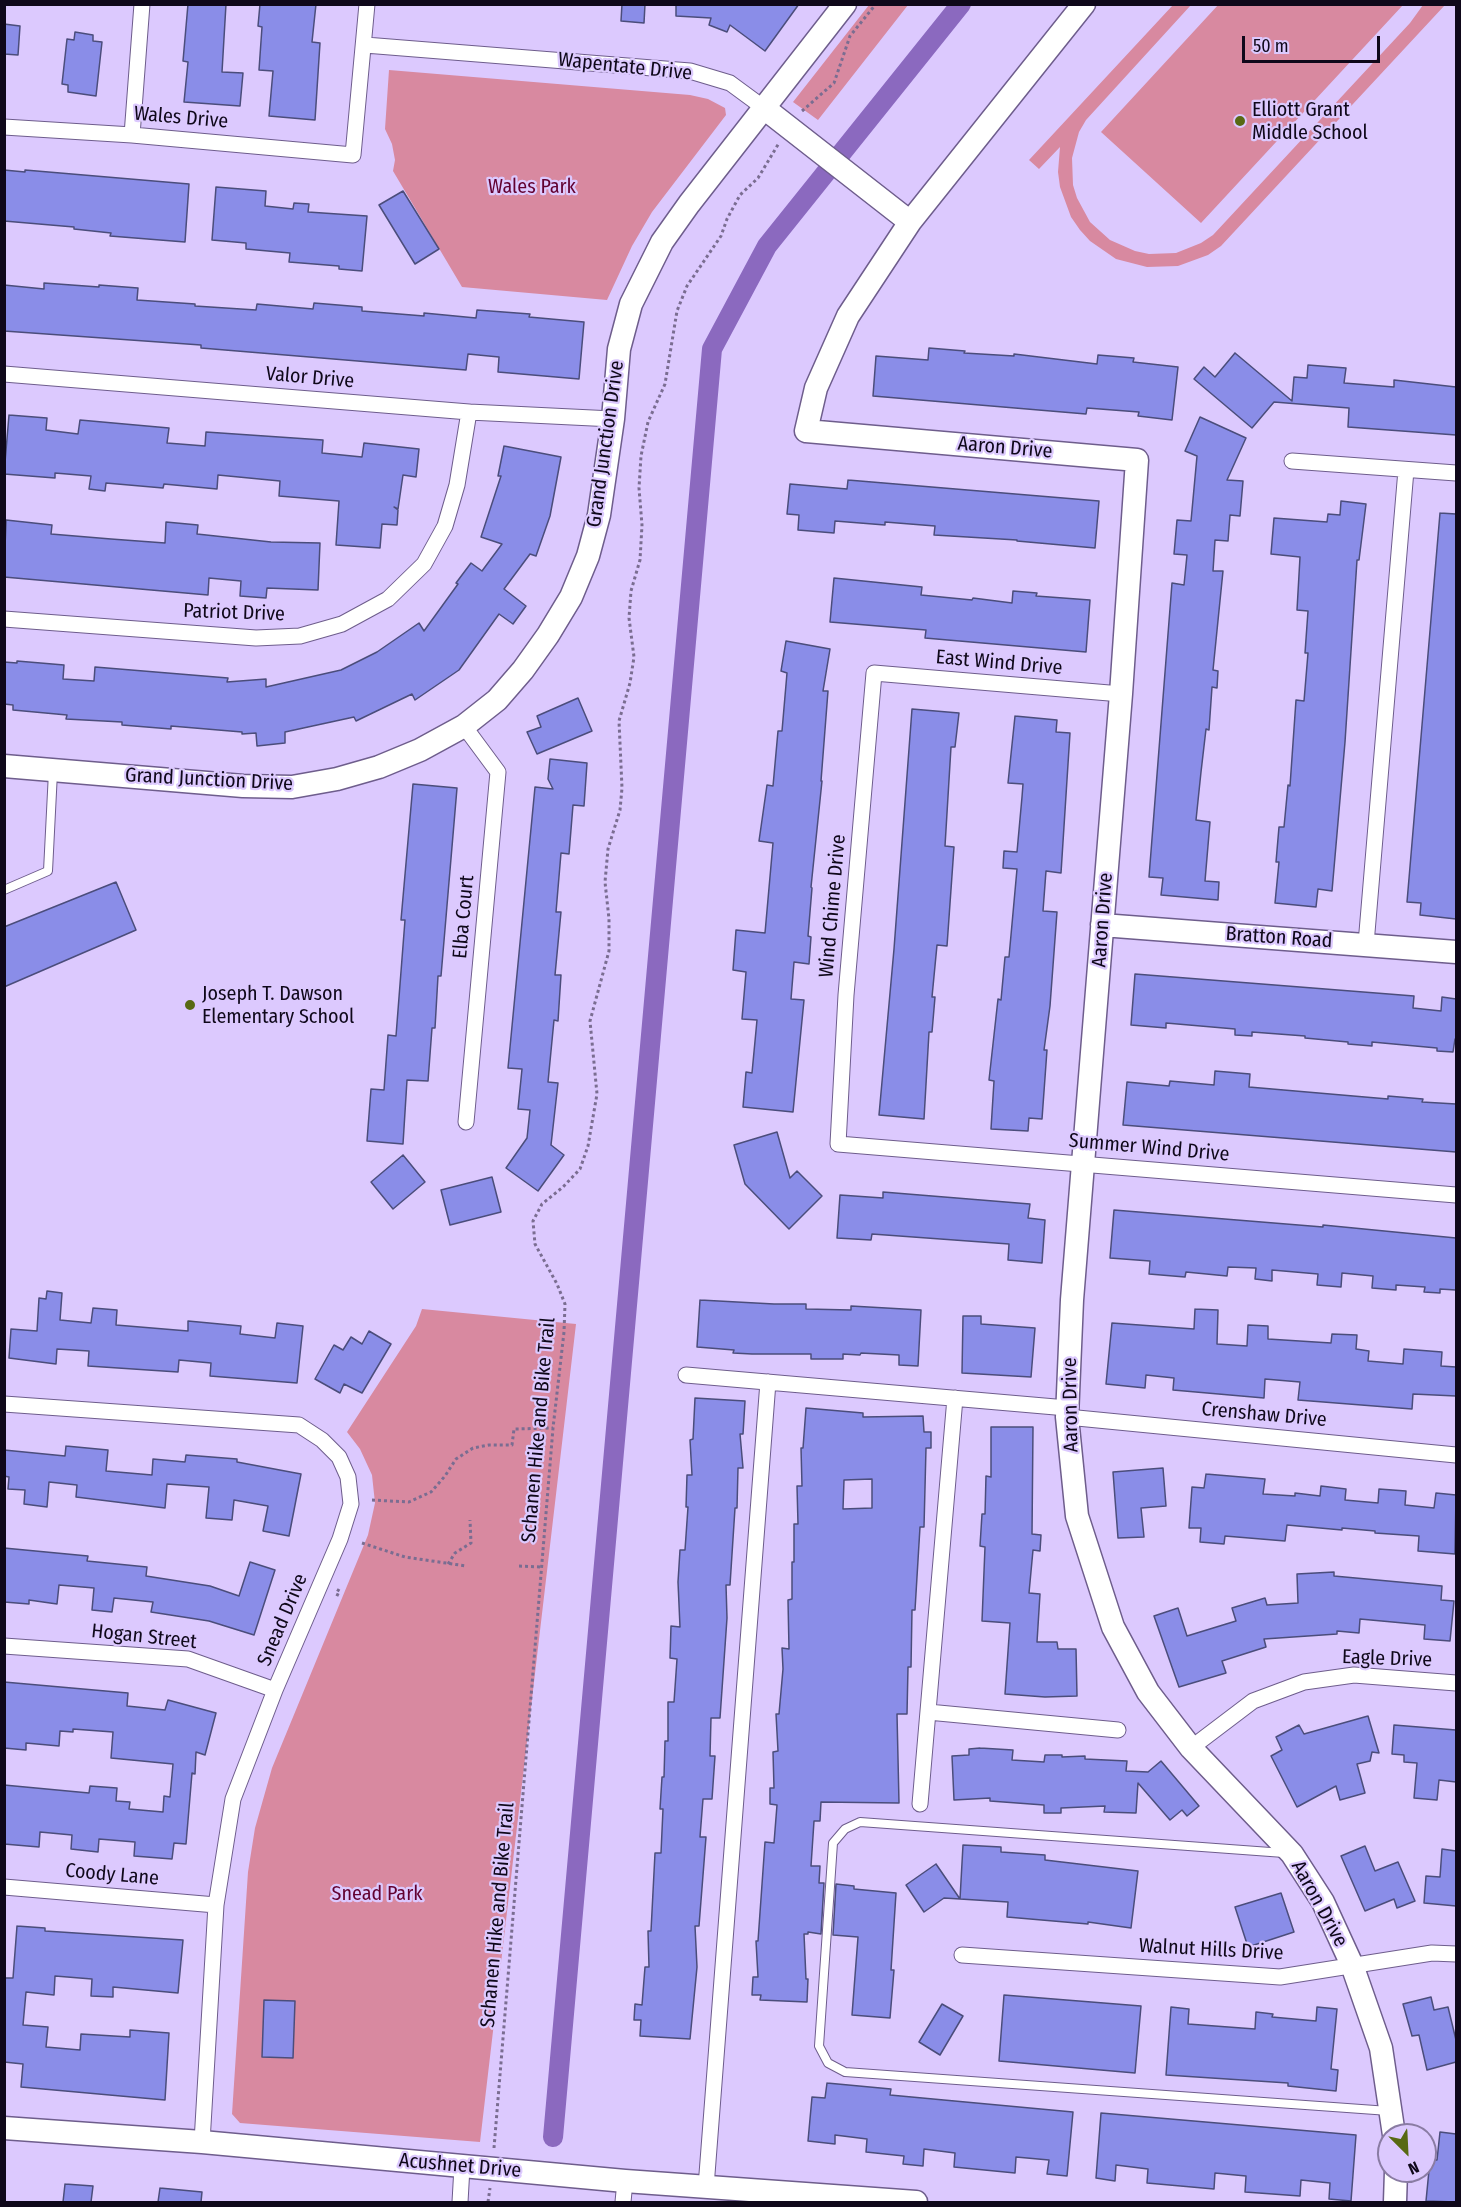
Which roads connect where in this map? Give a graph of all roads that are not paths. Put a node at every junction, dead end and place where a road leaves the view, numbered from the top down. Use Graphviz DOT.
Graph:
graph roads {
  1 [pos="142,4"];
  2 [pos="367,4"];
  3 [pos="845,4"];
  4 [pos="1084,4"];
  5 [pos="365,45"];
  6 [pos="764,108"];
  7 [pos="4,127"];
  8 [pos="132,135"];
  9 [pos="910,222"];
  10 [pos="4,374"];
  11 [pos="469,412"];
  12 [pos="613,419"];
  13 [pos="1292,461"];
  14 [pos="1406,470"];
  15 [pos="1456,474"];
  16 [pos="4,619"];
  17 [pos="874,673"];
  18 [pos="1121,694"];
  19 [pos="464,726"];
  20 [pos="4,766"];
  21 [pos="53,770"];
  22 [pos="4,890"];
  23 [pos="1102,925"];
  24 [pos="1366,944"];
  25 [pos="1456,952"];
  26 [pos="466,1122"];
  27 [pos="838,1144"];
  28 [pos="1083,1163"];
  29 [pos="1456,1195"];
  30 [pos="686,1375"];
  31 [pos="768,1382"];
  32 [pos="955,1398"];
  33 [pos="4,1404"];
  34 [pos="1067,1413"];
  35 [pos="1456,1455"];
  36 [pos="4,1646"];
  37 [pos="1456,1683"];
  38 [pos="275,1689"];
  39 [pos="928,1712"];
  40 [pos="1118,1730"];
  41 [pos="1191,1748"];
  42 [pos="920,1804"];
  43 [pos="1292,1854"];
  44 [pos="4,1887"];
  45 [pos="216,1905"];
  46 [pos="1456,1954"];
  47 [pos="962,1955"];
  48 [pos="1352,1965"];
  49 [pos="1391,2111"];
  50 [pos="1392,2123"];
  51 [pos="4,2128"];
  52 [pos="202,2142"];
  53 [pos="462,2167"];
  54 [pos="1396,2183"];
  55 [pos="706,2187"];
  56 [pos="624,2192"];
  57 [pos="460,2202"];
  58 [pos="916,2202"];
  59 [pos="1395,2202"];
  1 -- 8 [label="street"];
  2 -- 5 [label="street"];
  3 -- 6 [label="street, Grand Junction Drive"];
  4 -- 9 [label="street, Aaron Drive"];
  5 -- 6 [label="street, Wapentate Drive"];
  5 -- 8 [label="street, Wales Drive"];
  6 -- 9 [label="street, Wapentate Drive"];
  6 -- 12 [label="street, Grand Junction Drive"];
  7 -- 8 [label="street, Wales Drive"];
  9 -- 18 [label="street, Aaron Drive"];
  10 -- 11 [label="street, Valor Drive"];
  11 -- 12 [label="street, Valor Drive"];
  11 -- 16 [label="street, Patriot Drive"];
  12 -- 19 [label="street, Grand Junction Drive"];
  13 -- 14 [label="street"];
  14 -- 15 [label="street"];
  14 -- 24 [label="street"];
  17 -- 18 [label="street, East Wind Drive"];
  17 -- 27 [label="street, Wind Chime Drive"];
  18 -- 23 [label="street, Aaron Drive"];
  19 -- 21 [label="street, Grand Junction Drive"];
  19 -- 26 [label="street, Elba Court"];
  20 -- 21 [label="street, Grand Junction Drive"];
  21 -- 22 [label="lane"];
  23 -- 24 [label="street, Bratton Road"];
  23 -- 28 [label="street, Aaron Drive"];
  24 -- 25 [label="street, Bratton Road"];
  27 -- 28 [label="street, Summer Wind Drive"];
  28 -- 29 [label="street, Summer Wind Drive"];
  28 -- 34 [label="street, Aaron Drive"];
  30 -- 31 [label="street, Crenshaw Drive"];
  31 -- 32 [label="street, Crenshaw Drive"];
  31 -- 55 [label="street"];
  32 -- 34 [label="street, Crenshaw Drive"];
  32 -- 39 [label="street"];
  33 -- 38 [label="street, Snead Drive"];
  34 -- 35 [label="street, Crenshaw Drive"];
  34 -- 41 [label="street, Aaron Drive"];
  36 -- 38 [label="street, Hogan Street"];
  37 -- 41 [label="street, Eagle Drive"];
  38 -- 45 [label="street, Snead Drive"];
  39 -- 40 [label="street"];
  39 -- 42 [label="street"];
  41 -- 43 [label="street, Aaron Drive"];
  43 -- 48 [label="street, Aaron Drive"];
  43 -- 49 [label="lane"];
  44 -- 45 [label="street, Coody Lane"];
  45 -- 52 [label="street, Snead Drive"];
  46 -- 48 [label="street, Walnut Hills Drive"];
  47 -- 48 [label="street, Walnut Hills Drive"];
  48 -- 49 [label="street, Aaron Drive"];
  49 -- 50 [label="street, Aaron Drive"];
  51 -- 52 [label="street, Acushnet Drive"];
  52 -- 53 [label="street, Acushnet Drive"];
  53 -- 56 [label="street, Acushnet Drive"];
  53 -- 57 [label="street"];
  54 -- 59 [label="street"];
  55 -- 56 [label="street, Acushnet Drive"];
  55 -- 58 [label="street, Acushnet Drive"];
}
